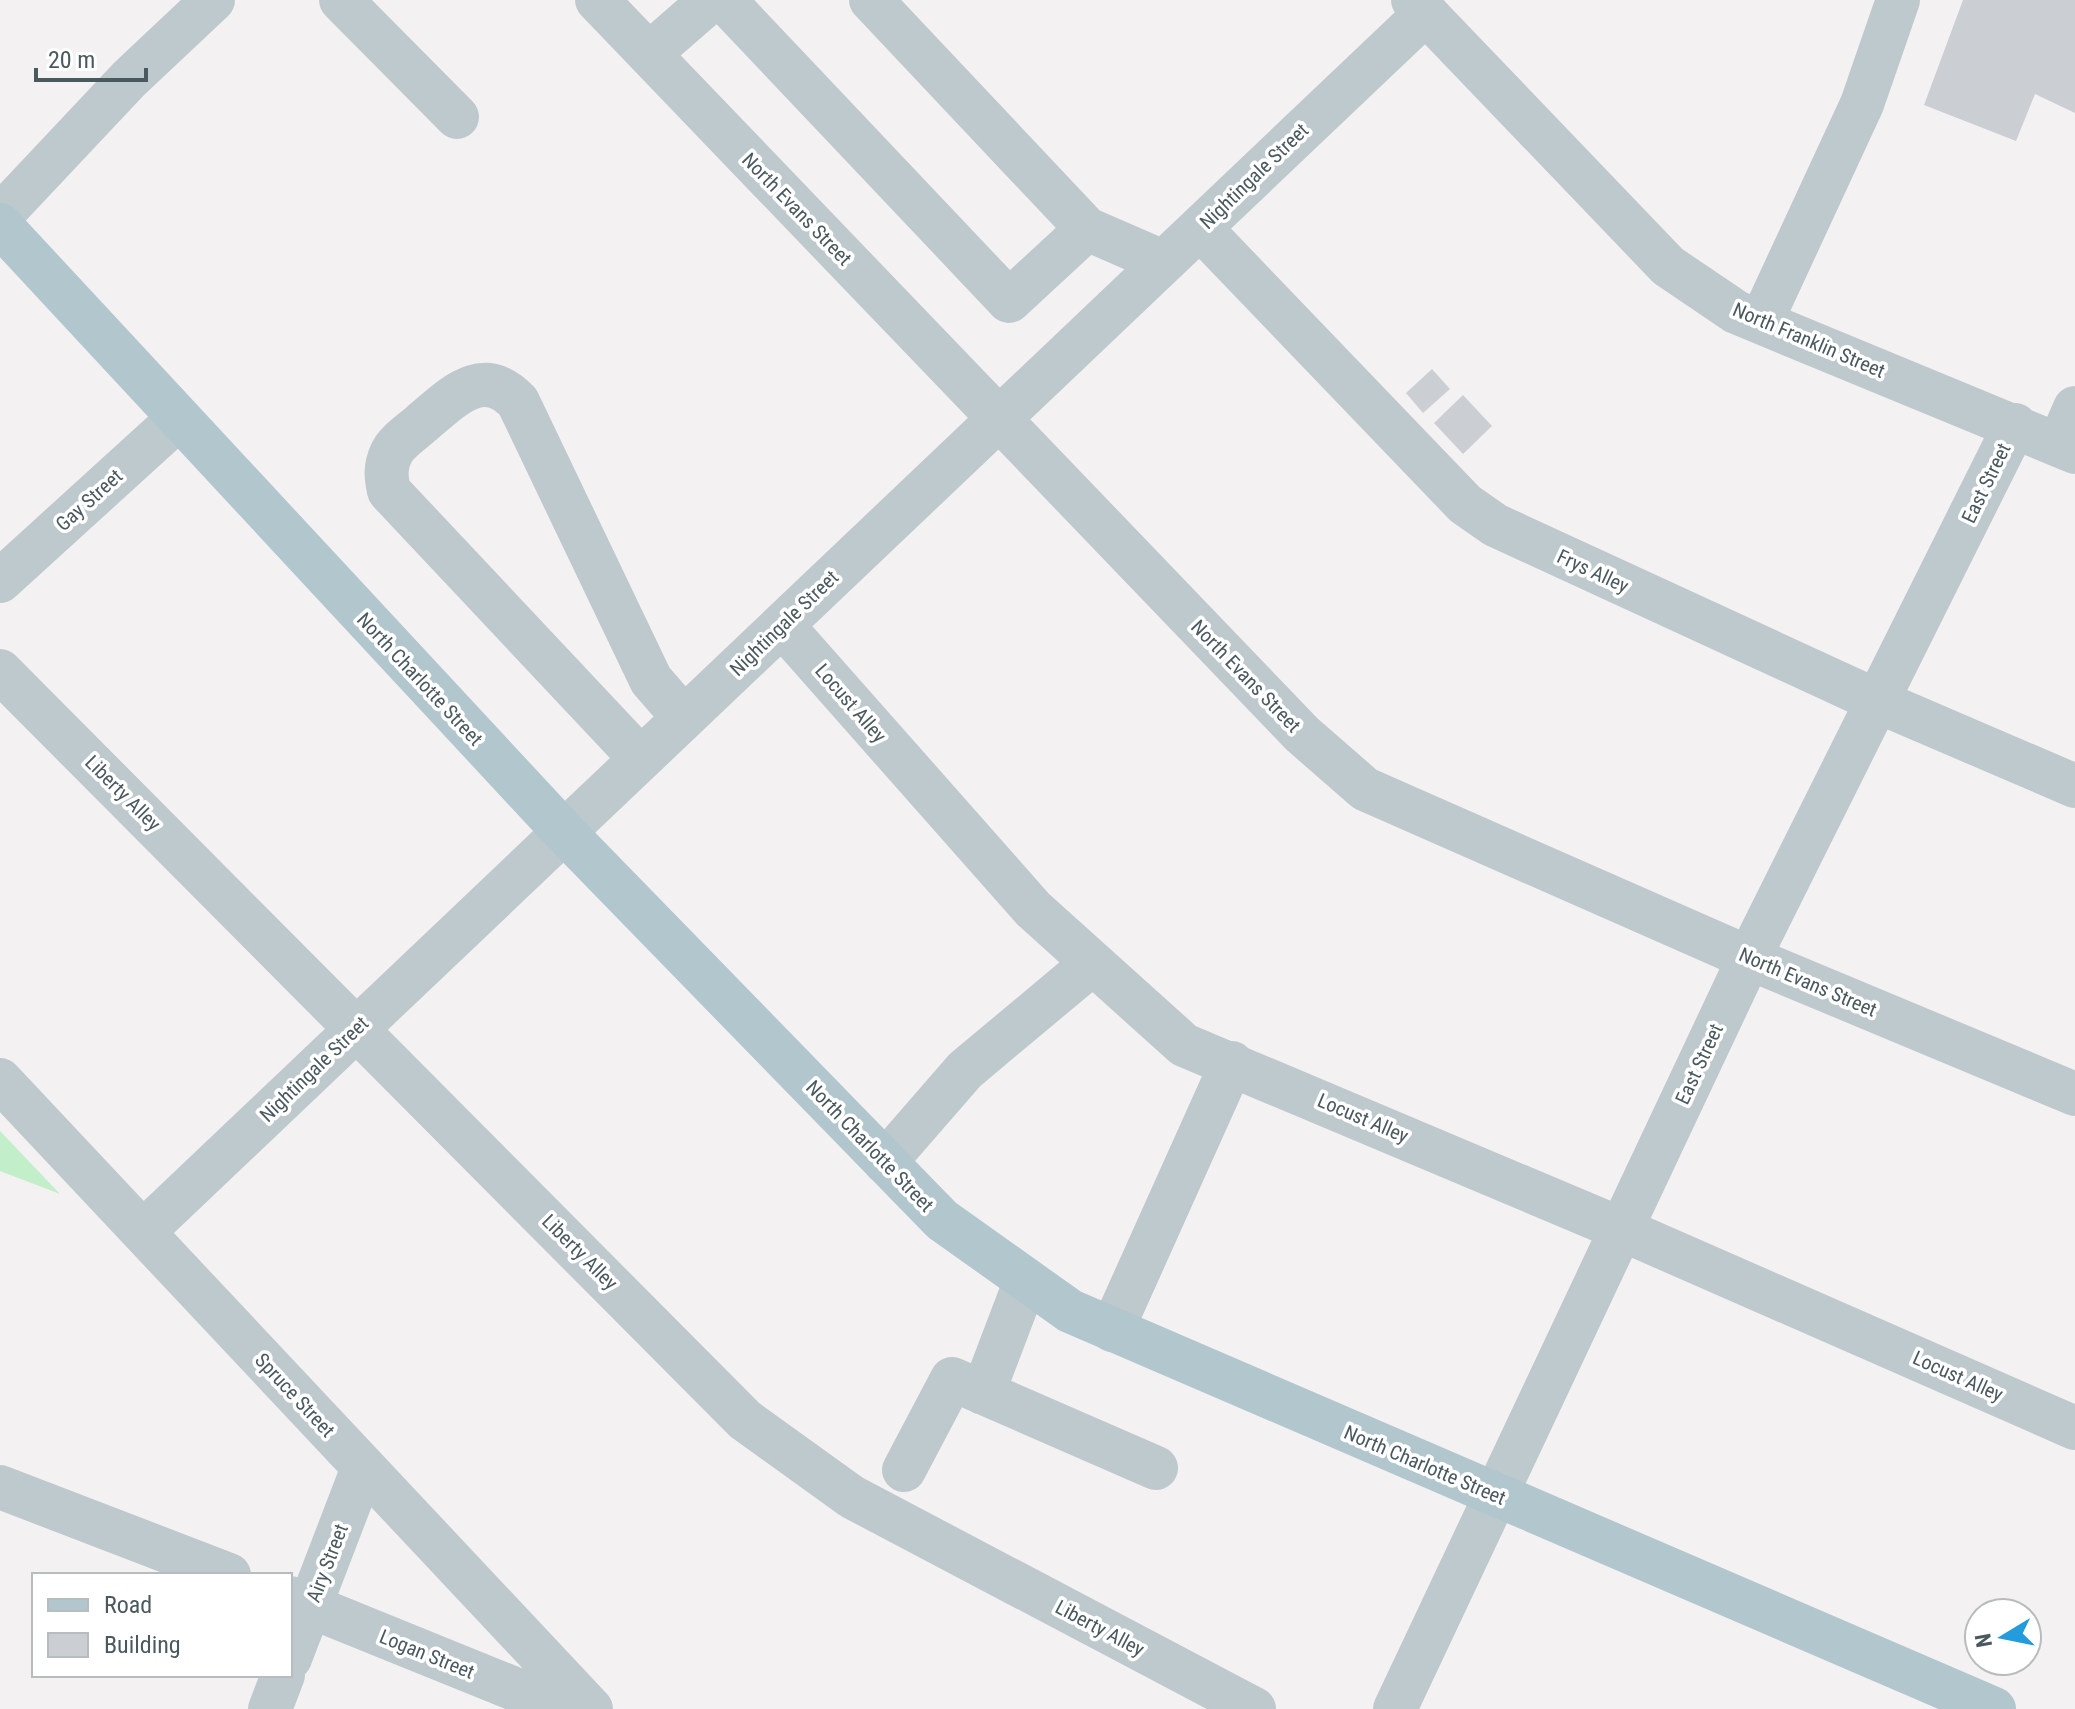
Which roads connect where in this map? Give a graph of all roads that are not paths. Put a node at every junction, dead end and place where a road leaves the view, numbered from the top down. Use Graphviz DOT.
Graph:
graph roads {
  1 [pos="213,0"];
  2 [pos="341,0"];
  3 [pos="597,0"];
  4 [pos="711,0"];
  5 [pos="724,0"];
  6 [pos="871,0"];
  7 [pos="1898,0"];
  8 [pos="1420,6"];
  9 [pos="649,54"];
  10 [pos="457,117"];
  11 [pos="0,216"];
  12 [pos="0,225"];
  13 [pos="1200,228"];
  14 [pos="1087,229"];
  15 [pos="1163,262"];
  16 [pos="1761,322"];
  17 [pos="178,419"];
  18 [pos="999,419"];
  19 [pos="2015,425"];
  20 [pos="2070,435"];
  21 [pos="0,581"];
  22 [pos="782,625"];
  23 [pos="0,671"];
  24 [pos="1877,701"];
  25 [pos="684,718"];
  26 [pos="641,759"];
  27 [pos="2075,786"];
  28 [pos="564,832"];
  29 [pos="1749,958"];
  30 [pos="1093,963"];
  31 [pos="358,1027"];
  32 [pos="1232,1063"];
  33 [pos="0,1080"];
  34 [pos="2075,1094"];
  35 [pos="885,1162"];
  36 [pos="1621,1229"];
  37 [pos="143,1232"];
  38 [pos="1026,1280"];
  39 [pos="1112,1330"];
  40 [pos="983,1393"];
  41 [pos="2075,1428"];
  42 [pos="363,1468"];
  43 [pos="1156,1468"];
  44 [pos="904,1470"];
  45 [pos="0,1487"];
  46 [pos="1495,1496"];
  47 [pos="224,1573"];
  48 [pos="300,1602"];
  49 [pos="292,1647"];
  50 [pos="282,1677"];
  51 [pos="270,1709"];
  52 [pos="564,1709"];
  53 [pos="591,1709"];
  54 [pos="1254,1709"];
  55 [pos="1395,1709"];
  56 [pos="1994,1709"];
  1 -- 11 [label="street"];
  2 -- 10 [label="street"];
  3 -- 9 [label="street, North Evans Street"];
  4 -- 9 [label="street"];
  5 -- 14 [label="street"];
  6 -- 14 [label="street"];
  7 -- 16 [label="street"];
  8 -- 13 [label="street, Nightingale Street"];
  8 -- 16 [label="street, North Franklin Street"];
  9 -- 18 [label="street, North Evans Street"];
  12 -- 17 [label="main road, North Charlotte Street"];
  13 -- 15 [label="street, Nightingale Street"];
  13 -- 24 [label="street, Frys Alley"];
  14 -- 15 [label="street"];
  15 -- 18 [label="street, Nightingale Street"];
  16 -- 19 [label="street, North Franklin Street"];
  17 -- 21 [label="street, Gay Street"];
  17 -- 28 [label="main road, North Charlotte Street"];
  18 -- 22 [label="street, Nightingale Street"];
  18 -- 29 [label="street, North Evans Street"];
  19 -- 20 [label="street, North Franklin Street"];
  19 -- 24 [label="street, East Street"];
  22 -- 25 [label="street, Nightingale Street"];
  22 -- 30 [label="street, Locust Alley"];
  23 -- 31 [label="street, Liberty Alley"];
  24 -- 27 [label="street, Frys Alley"];
  24 -- 29 [label="street, East Street"];
  25 -- 26 [label="street, Nightingale Street"];
  25 -- 26 [label="street"];
  26 -- 28 [label="street, Nightingale Street"];
  28 -- 31 [label="street, Nightingale Street"];
  28 -- 35 [label="main road, North Charlotte Street"];
  29 -- 34 [label="street, North Evans Street"];
  29 -- 36 [label="street, East Street"];
  30 -- 32 [label="street, Locust Alley"];
  30 -- 35 [label="street"];
  31 -- 37 [label="street, Nightingale Street"];
  31 -- 54 [label="street, Liberty Alley"];
  32 -- 36 [label="street, Locust Alley"];
  32 -- 39 [label="street"];
  33 -- 37 [label="street, Spruce Street"];
  35 -- 38 [label="main road, North Charlotte Street"];
  36 -- 41 [label="street, Locust Alley"];
  36 -- 46 [label="street, East Street"];
  37 -- 42 [label="street, Spruce Street"];
  38 -- 39 [label="main road, North Charlotte Street"];
  38 -- 40 [label="street"];
  39 -- 46 [label="main road, North Charlotte Street"];
  40 -- 43 [label="street"];
  40 -- 44 [label="street"];
  42 -- 48 [label="street, Airy Street"];
  42 -- 53 [label="street, Spruce Street"];
  45 -- 47 [label="street"];
  46 -- 55 [label="street, East Street"];
  46 -- 56 [label="main road, North Charlotte Street"];
  48 -- 49 [label="street, Airy Street"];
  48 -- 52 [label="street, Logan Street"];
  50 -- 51 [label="street"];
}
